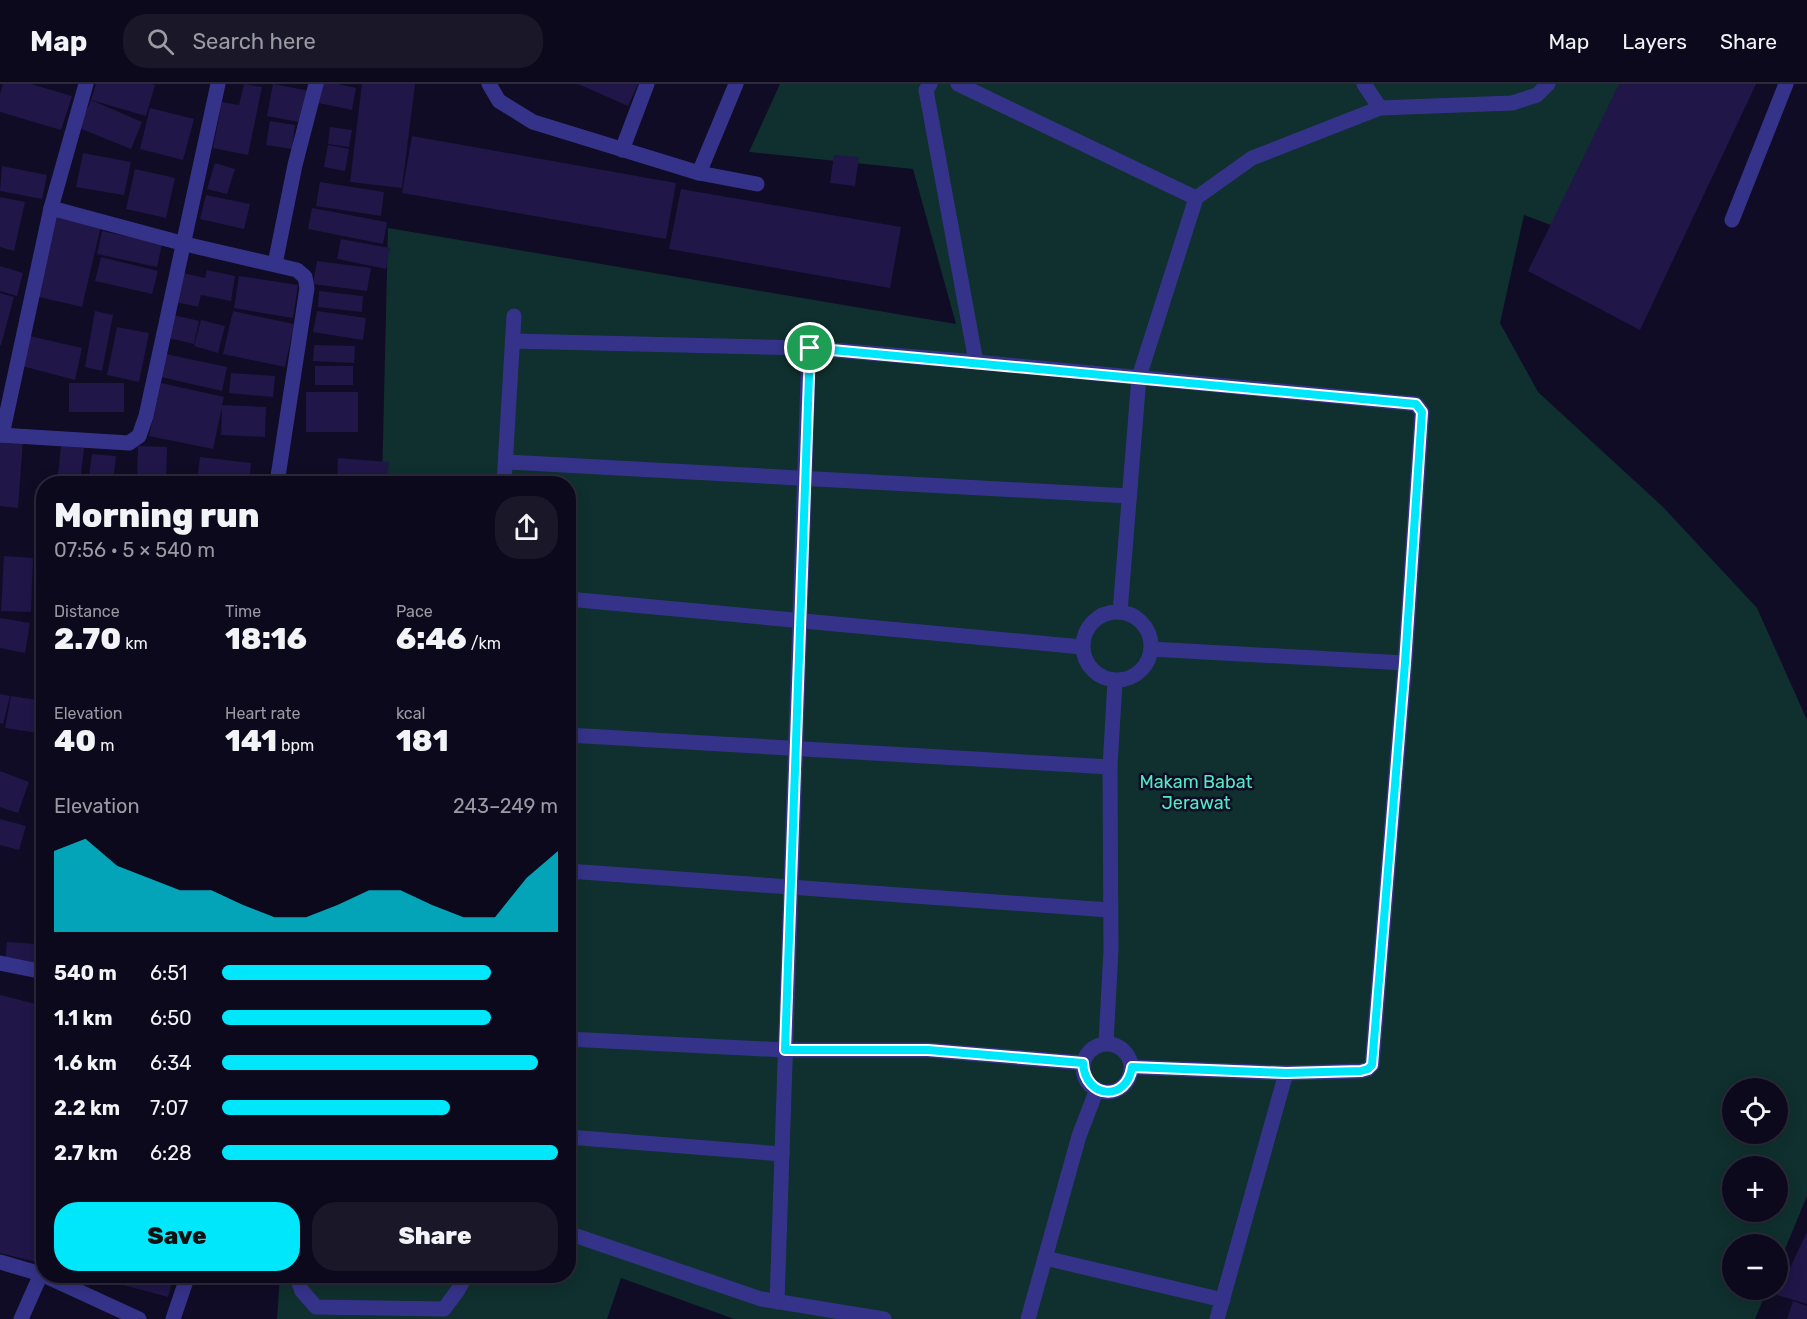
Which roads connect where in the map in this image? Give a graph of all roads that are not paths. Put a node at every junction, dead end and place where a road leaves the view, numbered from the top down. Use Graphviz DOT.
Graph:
graph roads {
  1 [pos="86,84"];
  2 [pos="218,84"];
  3 [pos="316,84"];
  4 [pos="489,84"];
  5 [pos="646,84"];
  6 [pos="736,84"];
  7 [pos="930,84"];
  8 [pos="958,84"];
  9 [pos="1364,84"];
  10 [pos="1548,84"];
  11 [pos="1786,84"];
  12 [pos="1380,108"];
  13 [pos="622,150"];
  14 [pos="699,173"];
  15 [pos="757,184"];
  16 [pos="1196,198"];
  17 [pos="51,208"];
  18 [pos="1732,220"];
  19 [pos="184,244"];
  20 [pos="275,264"];
  21 [pos="514,316"];
  22 [pos="513,342"];
  23 [pos="810,348"];
  24 [pos="976,362"];
  25 [pos="1139,377"];
  26 [pos="1,435"];
  27 [pos="506,462"];
  28 [pos="278,476"];
  29 [pos="505,476"];
  30 [pos="805,478"];
  31 [pos="1129,496"];
  32 [pos="576,600"];
  33 [pos="1120,612"];
  34 [pos="800,620"];
  35 [pos="1082,647"];
  36 [pos="1151,649"];
  37 [pos="1405,663"];
  38 [pos="1115,681"];
  39 [pos="576,735"];
  40 [pos="796,749"];
  41 [pos="1110,767"];
  42 [pos="576,872"];
  43 [pos="790,887"];
  44 [pos="1109,910"];
  45 [pos="0,963"];
  46 [pos="36,970"];
  47 [pos="576,1040"];
  48 [pos="1106,1043"];
  49 [pos="785,1050"];
  50 [pos="1083,1063"];
  51 [pos="1132,1067"];
  52 [pos="1286,1073"];
  53 [pos="1097,1089"];
  54 [pos="576,1138"];
  55 [pos="782,1154"];
  56 [pos="576,1236"];
  57 [pos="1045,1258"];
  58 [pos="0,1262"];
  59 [pos="36,1273"];
  60 [pos="37,1283"];
  61 [pos="61,1283"];
  62 [pos="185,1283"];
  63 [pos="299,1283"];
  64 [pos="462,1283"];
  65 [pos="1222,1300"];
  66 [pos="777,1302"];
  67 [pos="21,1319"];
  68 [pos="139,1319"];
  69 [pos="173,1319"];
  70 [pos="884,1319"];
  71 [pos="1028,1319"];
  72 [pos="1217,1319"];
  1 -- 17 [label="street"];
  2 -- 19 [label="street"];
  3 -- 20 [label="street"];
  4 -- 13 [label="street"];
  5 -- 13 [label="street"];
  6 -- 14 [label="street"];
  7 -- 24 [label="street"];
  8 -- 16 [label="street"];
  9 -- 12 [label="street"];
  10 -- 12 [label="street"];
  11 -- 18 [label="street"];
  12 -- 16 [label="street"];
  13 -- 14 [label="street"];
  14 -- 15 [label="street"];
  16 -- 25 [label="street"];
  17 -- 19 [label="street"];
  17 -- 26 [label="street"];
  19 -- 20 [label="street"];
  19 -- 26 [label="street"];
  20 -- 28 [label="street"];
  21 -- 22 [label="street"];
  22 -- 23 [label="street"];
  22 -- 27 [label="street"];
  23 -- 24 [label="street"];
  23 -- 30 [label="street"];
  24 -- 25 [label="street"];
  25 -- 31 [label="street"];
  25 -- 37 [label="street"];
  27 -- 29 [label="street"];
  27 -- 30 [label="street"];
  30 -- 31 [label="street"];
  30 -- 34 [label="street"];
  31 -- 33 [label="street"];
  32 -- 34 [label="street"];
  33 -- 35 [label="street"];
  33 -- 36 [label="street"];
  34 -- 35 [label="street"];
  34 -- 40 [label="street"];
  35 -- 38 [label="street"];
  36 -- 37 [label="street"];
  36 -- 38 [label="street"];
  37 -- 52 [label="street"];
  38 -- 41 [label="street"];
  39 -- 40 [label="street"];
  40 -- 41 [label="street"];
  40 -- 43 [label="street"];
  41 -- 44 [label="street"];
  42 -- 43 [label="street"];
  43 -- 44 [label="street"];
  43 -- 49 [label="street"];
  44 -- 48 [label="street"];
  45 -- 46 [label="street"];
  47 -- 49 [label="street"];
  48 -- 50 [label="street"];
  48 -- 51 [label="street"];
  49 -- 50 [label="street"];
  49 -- 55 [label="street"];
  50 -- 53 [label="street"];
  51 -- 52 [label="street"];
  51 -- 53 [label="street"];
  52 -- 65 [label="street"];
  53 -- 57 [label="street"];
  54 -- 55 [label="street"];
  55 -- 66 [label="street"];
  56 -- 66 [label="street"];
  57 -- 65 [label="street"];
  57 -- 71 [label="street"];
  58 -- 59 [label="street"];
  60 -- 67 [label="street"];
  61 -- 68 [label="street"];
  62 -- 69 [label="street"];
  63 -- 64 [label="street"];
  65 -- 72 [label="street"];
  66 -- 70 [label="street"];
}
